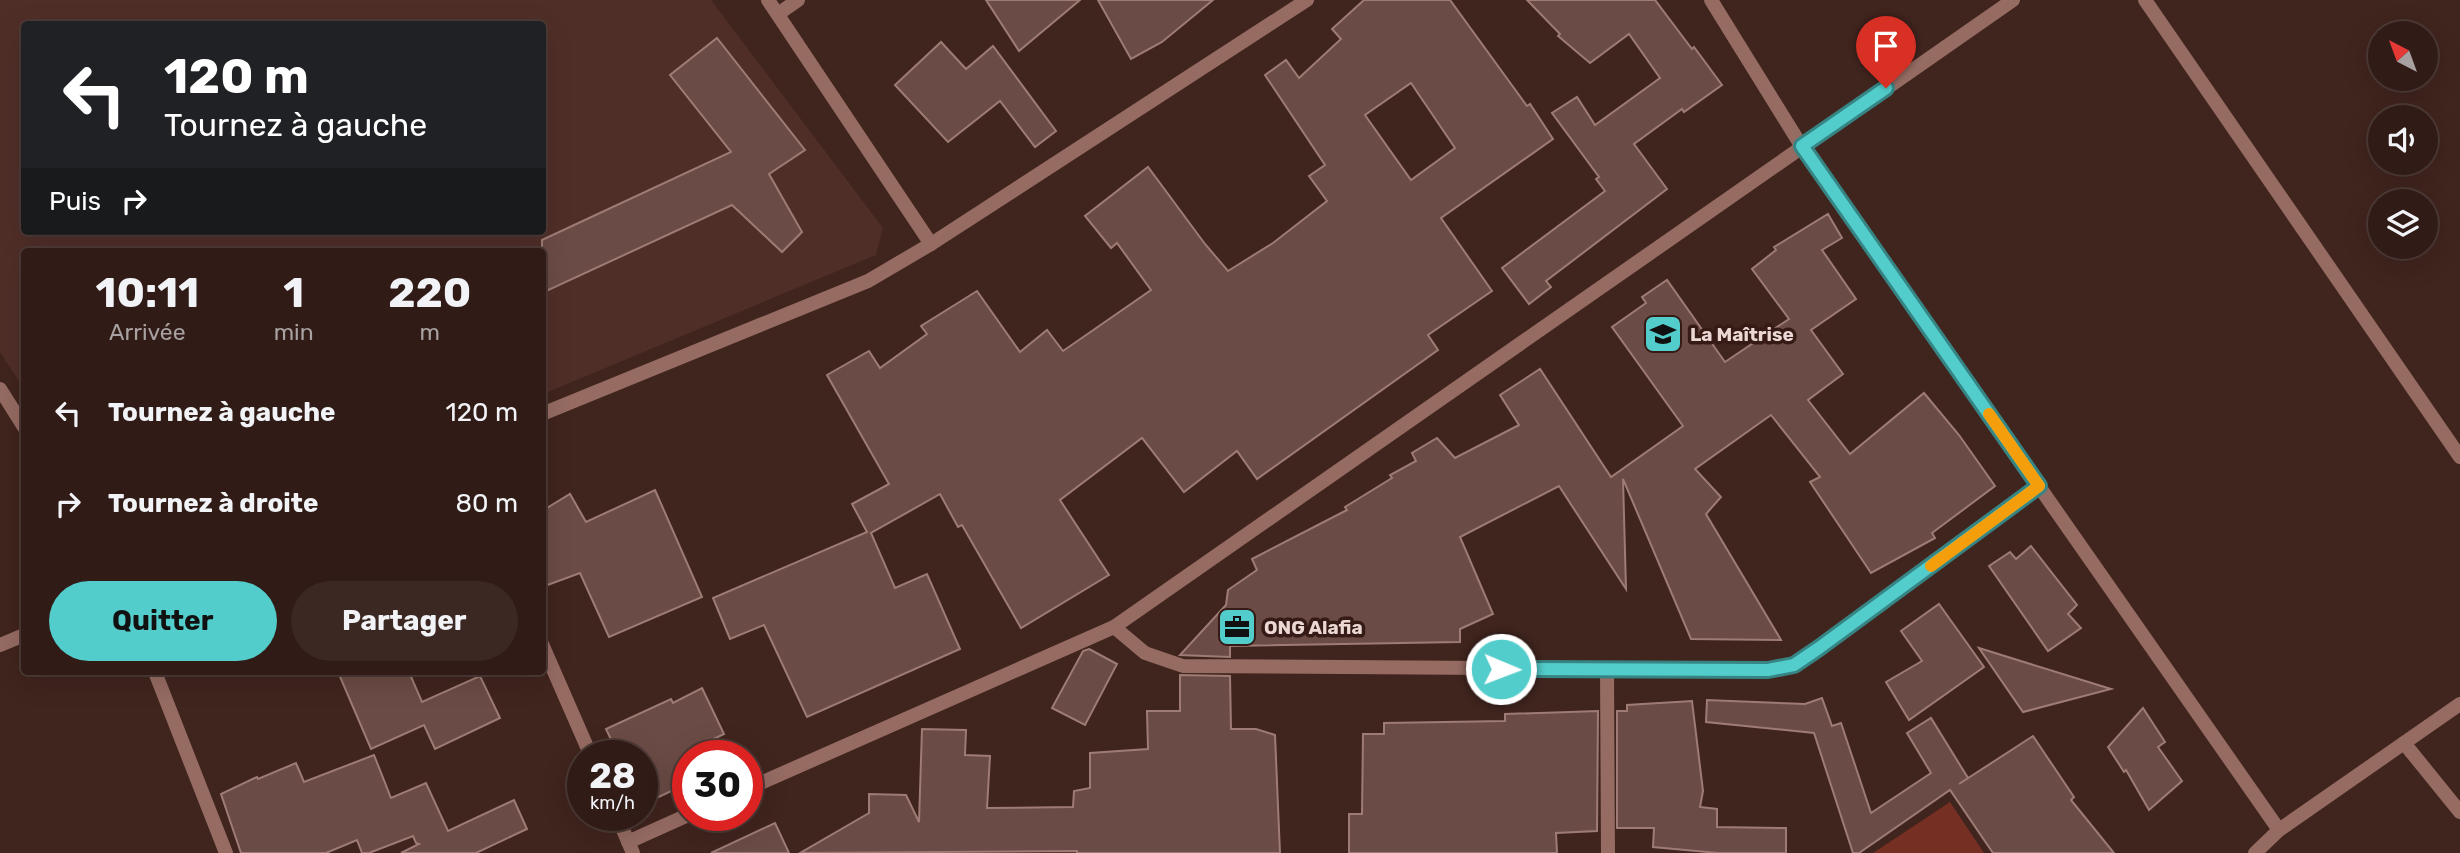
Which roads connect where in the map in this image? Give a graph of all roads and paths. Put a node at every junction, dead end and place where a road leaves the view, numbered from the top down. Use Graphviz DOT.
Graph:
graph roads {
  1 [pos="768,0"];
  2 [pos="798,0"];
  3 [pos="1307,0"];
  4 [pos="1711,0"];
  5 [pos="2013,0"];
  6 [pos="2145,0"];
  7 [pos="778,14"];
  8 [pos="1802,146"];
  9 [pos="931,244"];
  10 [pos="0,389"];
  11 [pos="546,412"];
  12 [pos="21,422"];
  13 [pos="2460,457"];
  14 [pos="2039,486"];
  15 [pos="1114,627"];
  16 [pos="21,636"];
  17 [pos="0,645"];
  18 [pos="546,653"];
  19 [pos="1607,670"];
  20 [pos="156,675"];
  21 [pos="2460,704"];
  22 [pos="584,740"];
  23 [pos="2404,743"];
  24 [pos="763,782"];
  25 [pos="2460,812"];
  26 [pos="672,824"];
  27 [pos="2278,830"];
  28 [pos="624,831"];
  29 [pos="631,847"];
  30 [pos="226,853"];
  31 [pos="1608,853"];
  32 [pos="2255,853"];
  1 -- 7 [label="street"];
  2 -- 7 [label="street"];
  3 -- 9 [label="street"];
  4 -- 8 [label="street"];
  5 -- 8 [label="street"];
  6 -- 13 [label="street"];
  7 -- 9 [label="street"];
  8 -- 14 [label="street"];
  8 -- 15 [label="street"];
  9 -- 11 [label="street"];
  10 -- 12 [label="street"];
  14 -- 19 [label="street"];
  14 -- 27 [label="street"];
  15 -- 19 [label="street"];
  15 -- 24 [label="street"];
  16 -- 17 [label="street"];
  18 -- 22 [label="street"];
  19 -- 31 [label="street"];
  20 -- 30 [label="street"];
  21 -- 23 [label="street"];
  23 -- 25 [label="street"];
  23 -- 27 [label="street"];
  26 -- 29 [label="street"];
  27 -- 32 [label="street"];
  28 -- 29 [label="street"];
}
